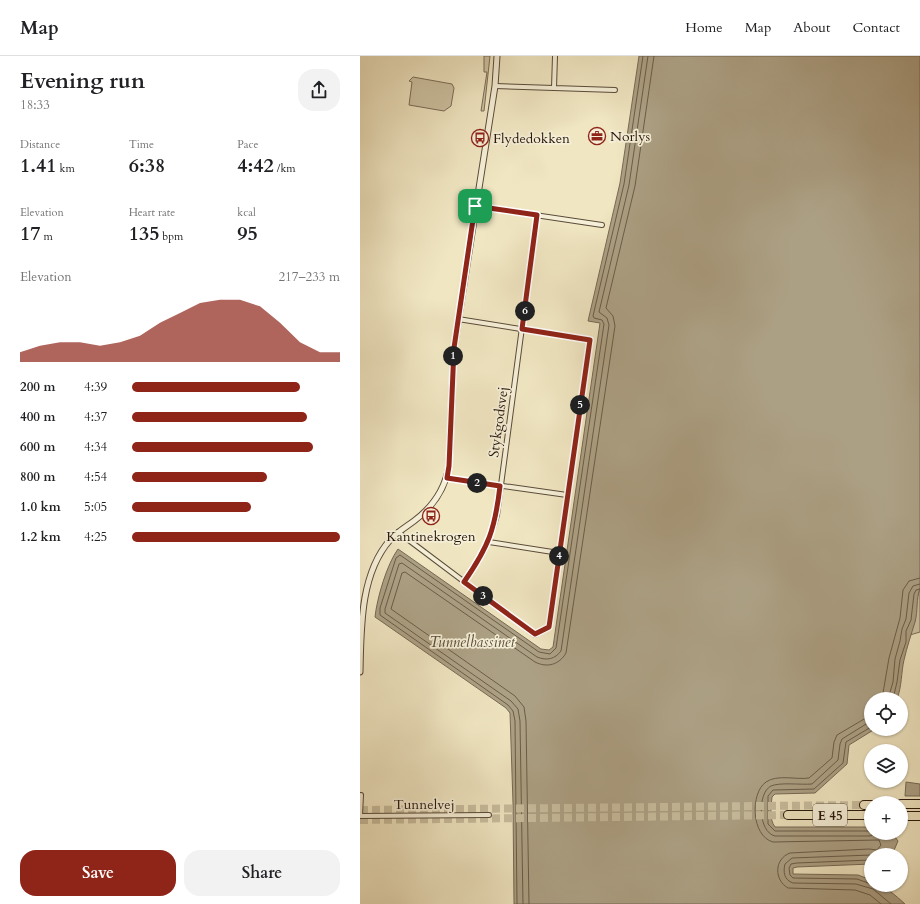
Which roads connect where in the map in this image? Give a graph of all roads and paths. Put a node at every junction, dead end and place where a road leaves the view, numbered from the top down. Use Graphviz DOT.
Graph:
graph roads {
  1 [pos="497,56"];
  2 [pos="555,56"];
  3 [pos="495,86"];
  4 [pos="554,88"];
  5 [pos="615,90"];
  6 [pos="475,206"];
  7 [pos="537,215"];
  8 [pos="602,225"];
  9 [pos="458,319"];
  10 [pos="522,329"];
  11 [pos="447,478"];
  12 [pos="500,486"];
  13 [pos="567,495"];
  14 [pos="398,532"];
  15 [pos="489,542"];
  16 [pos="559,553"];
  17 [pos="464,582"];
  18 [pos="360,672"];
  19 [pos="361,795"];
  20 [pos="908,804"];
  21 [pos="920,804"];
  22 [pos="360,815"];
  23 [pos="489,815"];
  24 [pos="788,815"];
  25 [pos="864,815"];
  26 [pos="908,816"];
  27 [pos="920,816"];
  1 -- 3 [label="street"];
  2 -- 4 [label="street"];
  3 -- 4 [label="street"];
  3 -- 6 [label="street"];
  4 -- 5 [label="street"];
  6 -- 7 [label="street"];
  6 -- 9 [label="street"];
  7 -- 8 [label="street"];
  7 -- 10 [label="street, Stykgodsvej"];
  9 -- 10 [label="street"];
  9 -- 11 [label="street"];
  10 -- 12 [label="street, Stykgodsvej"];
  10 -- 13 [label="street"];
  11 -- 12 [label="street"];
  11 -- 14 [label="street"];
  12 -- 13 [label="street"];
  12 -- 15 [label="street, Stykgodsvej"];
  13 -- 16 [label="street"];
  14 -- 17 [label="street"];
  14 -- 18 [label="street"];
  15 -- 16 [label="street"];
  15 -- 17 [label="street, Stykgodsvej"];
  16 -- 17 [label="street"];
  19 -- 22 [label="street"];
  20 -- 21 [label="highway"];
  22 -- 23 [label="street, Tunnelvej"];
  24 -- 25 [label="highway, E 45"];
  26 -- 27 [label="highway"];
}
